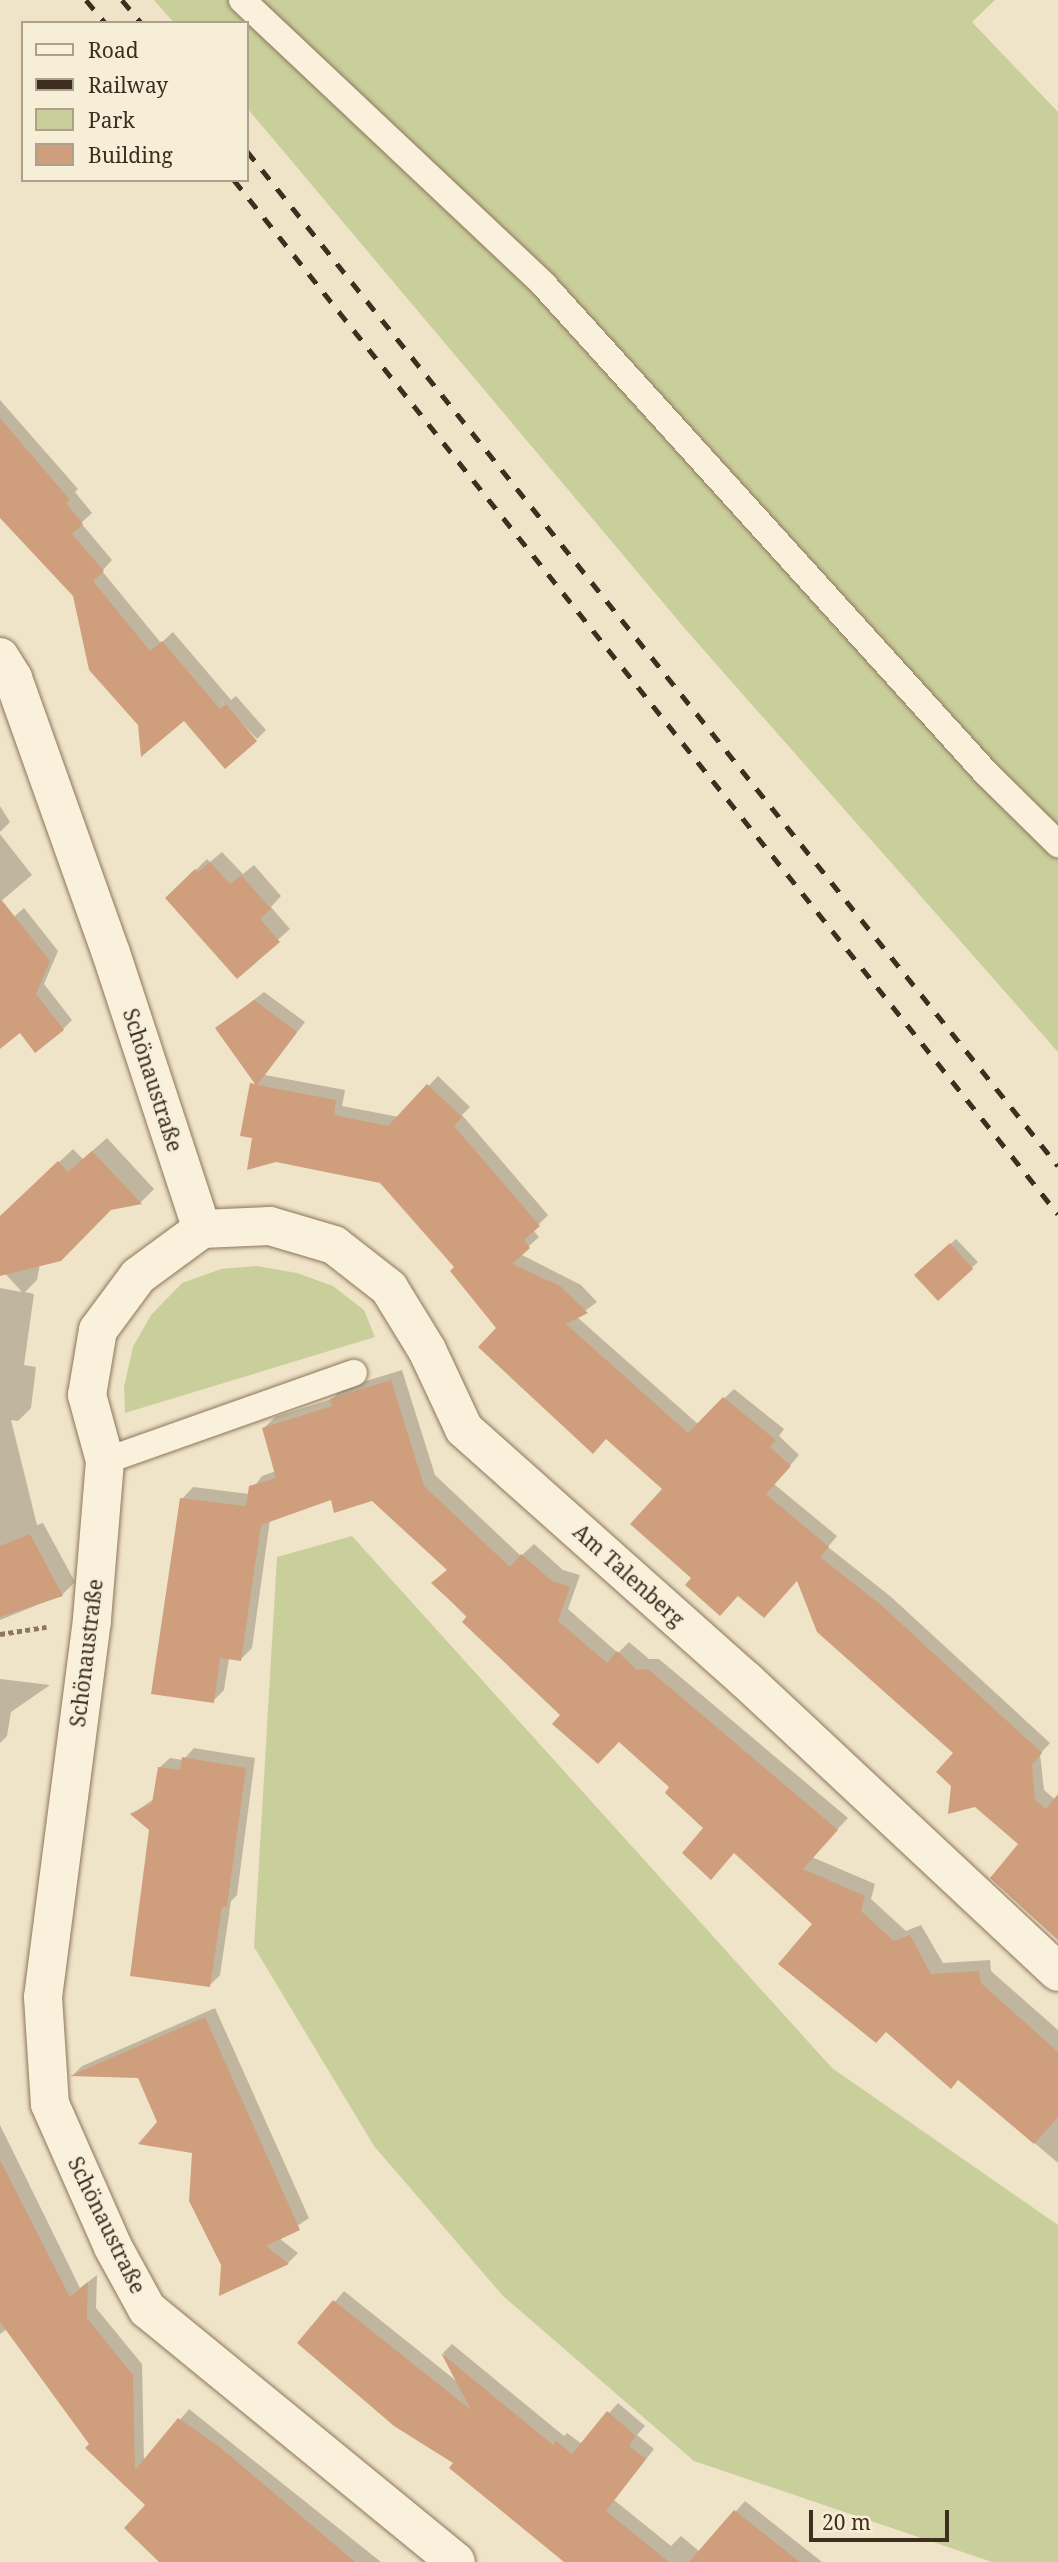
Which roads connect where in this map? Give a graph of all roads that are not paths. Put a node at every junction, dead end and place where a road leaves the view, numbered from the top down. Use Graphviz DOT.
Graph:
graph roads {
  1 [pos="242,0"];
  2 [pos="0,657"];
  3 [pos="1058,844"];
  4 [pos="202,1229"];
  5 [pos="354,1373"];
  6 [pos="105,1461"];
  7 [pos="1058,1972"];
  8 [pos="456,2562"];
  1 -- 3 [label="lane"];
  2 -- 4 [label="street, Schönaustraße"];
  4 -- 6 [label="street, Schönaustraße"];
  4 -- 7 [label="street, Am Talenberg"];
  5 -- 6 [label="lane"];
  6 -- 8 [label="street, Schönaustraße"];
}
